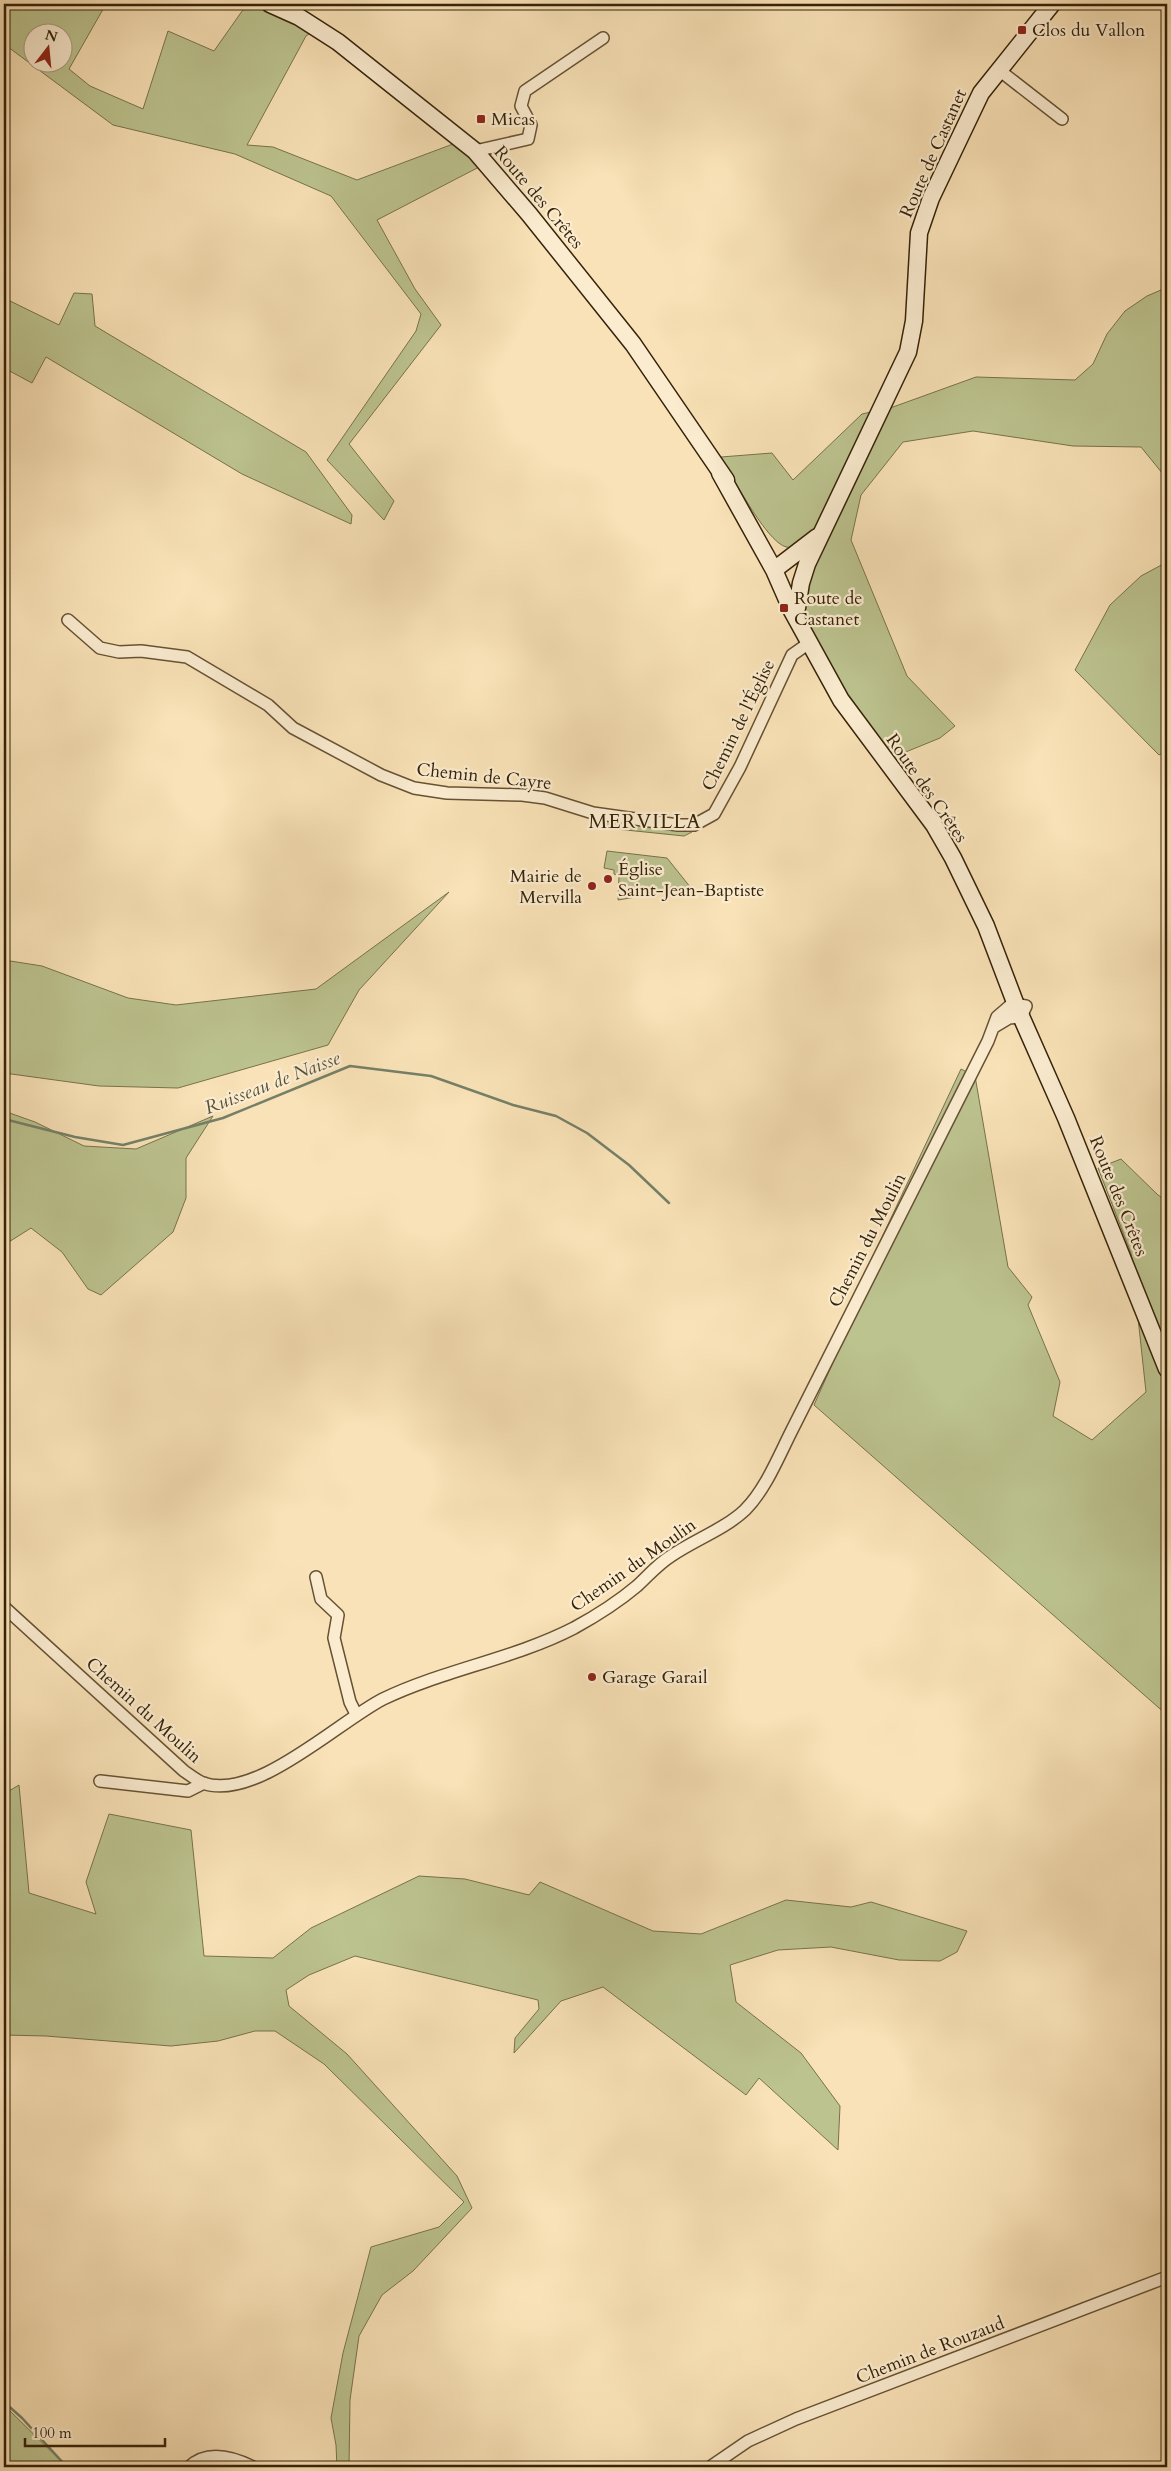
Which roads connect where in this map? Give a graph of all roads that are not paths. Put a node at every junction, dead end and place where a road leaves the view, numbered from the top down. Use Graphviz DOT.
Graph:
graph roads {
  1 [pos="270,4"];
  2 [pos="1052,4"];
  3 [pos="604,38"];
  4 [pos="999,70"];
  5 [pos="1062,119"];
  6 [pos="475,152"];
  7 [pos="720,473"];
  8 [pos="769,546"];
  9 [pos="802,559"];
  10 [pos="778,569"];
  11 [pos="797,608"];
  12 [pos="68,620"];
  13 [pos="809,643"];
  14 [pos="700,823"];
  15 [pos="1021,1009"];
  16 [pos="1167,1369"];
  17 [pos="316,1577"];
  18 [pos="4,1607"];
  19 [pos="356,1714"];
  20 [pos="100,1781"];
  21 [pos="204,1783"];
  22 [pos="1167,2277"];
  23 [pos="189,2467"];
  24 [pos="253,2467"];
  25 [pos="710,2467"];
  1 -- 6 [label="street, Route des Crêtes"];
  2 -- 4 [label="street, Route de Castanet"];
  3 -- 6 [label="street"];
  4 -- 5 [label="street"];
  4 -- 9 [label="street, Route de Castanet"];
  6 -- 7 [label="street, Route des Crêtes"];
  7 -- 8 [label="street, Route des Crêtes"];
  7 -- 10 [label="street, Route des Crêtes"];
  8 -- 9 [label="street"];
  8 -- 10 [label="street, Route des Crêtes"];
  9 -- 10 [label="street"];
  9 -- 11 [label="street, Route de Castanet"];
  10 -- 11 [label="street, Route des Crêtes"];
  10 -- 13 [label="street, Route des Crêtes"];
  11 -- 13 [label="street, Route des Crêtes"];
  12 -- 14 [label="street, Chemin de Cayre"];
  13 -- 14 [label="street, Chemin de l'Église"];
  13 -- 15 [label="street, Route des Crêtes"];
  15 -- 16 [label="street, Route des Crêtes"];
  15 -- 19 [label="street, Chemin du Moulin"];
  17 -- 19 [label="street"];
  18 -- 21 [label="street, Chemin du Moulin"];
  19 -- 21 [label="street, Chemin du Moulin"];
  20 -- 21 [label="street"];
  22 -- 25 [label="street, Chemin de Rouzaud"];
  23 -- 24 [label="street"];
}
